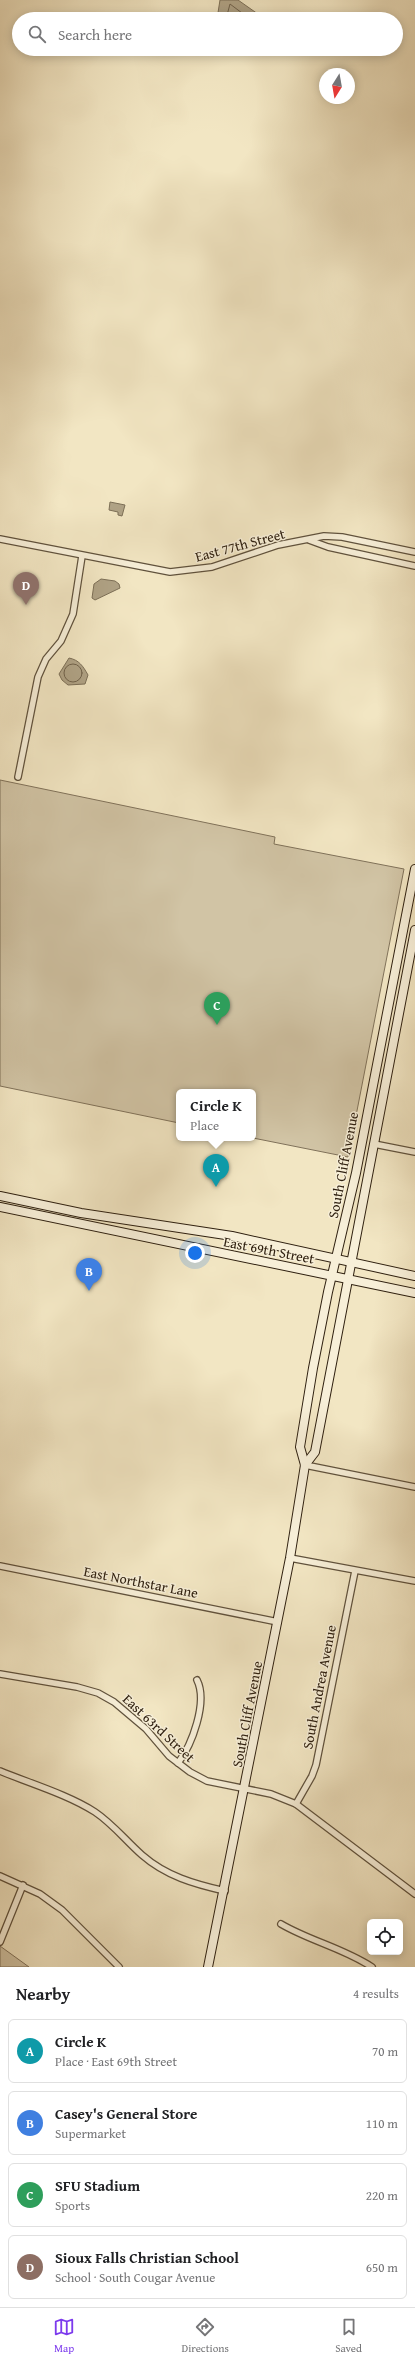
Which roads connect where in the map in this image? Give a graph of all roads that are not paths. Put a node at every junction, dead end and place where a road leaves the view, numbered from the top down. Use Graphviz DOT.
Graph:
graph roads {
  1 [pos="0,539"];
  2 [pos="308,540"];
  3 [pos="415,552"];
  4 [pos="82,556"];
  5 [pos="415,566"];
  6 [pos="18,777"];
  7 [pos="415,869"];
  8 [pos="415,930"];
  9 [pos="374,1144"];
  10 [pos="415,1152"];
  11 [pos="0,1196"];
  12 [pos="0,1207"];
  13 [pos="337,1258"];
  14 [pos="351,1262"];
  15 [pos="333,1276"];
  16 [pos="415,1276"];
  17 [pos="348,1280"];
  18 [pos="415,1293"];
  19 [pos="305,1465"];
  20 [pos="415,1487"];
  21 [pos="290,1558"];
  22 [pos="0,1566"];
  23 [pos="355,1571"];
  24 [pos="415,1581"];
  25 [pos="278,1622"];
  26 [pos="0,1674"];
  27 [pos="197,1680"];
  28 [pos="178,1763"];
  29 [pos="0,1771"];
  30 [pos="245,1789"];
  31 [pos="296,1804"];
  32 [pos="0,1876"];
  33 [pos="23,1885"];
  34 [pos="225,1891"];
  35 [pos="415,1894"];
  36 [pos="281,1924"];
  37 [pos="0,1942"];
  38 [pos="119,1967"];
  39 [pos="208,1967"];
  40 [pos="372,1967"];
  1 -- 4 [label="street, East 77th Street"];
  2 -- 3 [label="street, East 77th Street"];
  2 -- 4 [label="street, East 77th Street"];
  2 -- 5 [label="street, East 77th Street"];
  4 -- 6 [label="street"];
  7 -- 13 [label="main road, South Cliff Avenue"];
  8 -- 9 [label="main road, South Cliff Avenue"];
  9 -- 10 [label="street"];
  9 -- 14 [label="main road, South Cliff Avenue"];
  11 -- 13 [label="main road, East 69th Street"];
  12 -- 15 [label="main road, East 69th Street"];
  13 -- 14 [label="main road, East 69th Street"];
  13 -- 15 [label="main road, South Cliff Avenue"];
  14 -- 16 [label="main road, East 69th Street"];
  14 -- 17 [label="main road, South Cliff Avenue"];
  15 -- 17 [label="main road, East 69th Street"];
  15 -- 19 [label="main road, South Cliff Avenue"];
  17 -- 18 [label="main road, East 69th Street"];
  17 -- 19 [label="main road, South Cliff Avenue"];
  19 -- 20 [label="street"];
  19 -- 21 [label="main road, South Cliff Avenue"];
  21 -- 23 [label="street"];
  21 -- 25 [label="main road, South Cliff Avenue"];
  22 -- 25 [label="street, East Northstar Lane"];
  23 -- 24 [label="street"];
  23 -- 31 [label="street, South Andrea Avenue"];
  25 -- 30 [label="main road, South Cliff Avenue"];
  26 -- 28 [label="street, East 63rd Street"];
  27 -- 28 [label="street"];
  28 -- 30 [label="street, East 63rd Street"];
  29 -- 34 [label="street"];
  30 -- 31 [label="street, East 63rd Street"];
  30 -- 34 [label="main road, South Cliff Avenue"];
  31 -- 35 [label="street, East 63rd Street"];
  32 -- 33 [label="street"];
  33 -- 37 [label="street"];
  33 -- 38 [label="street"];
  34 -- 39 [label="main road, South Cliff Avenue"];
  36 -- 40 [label="street"];
}
